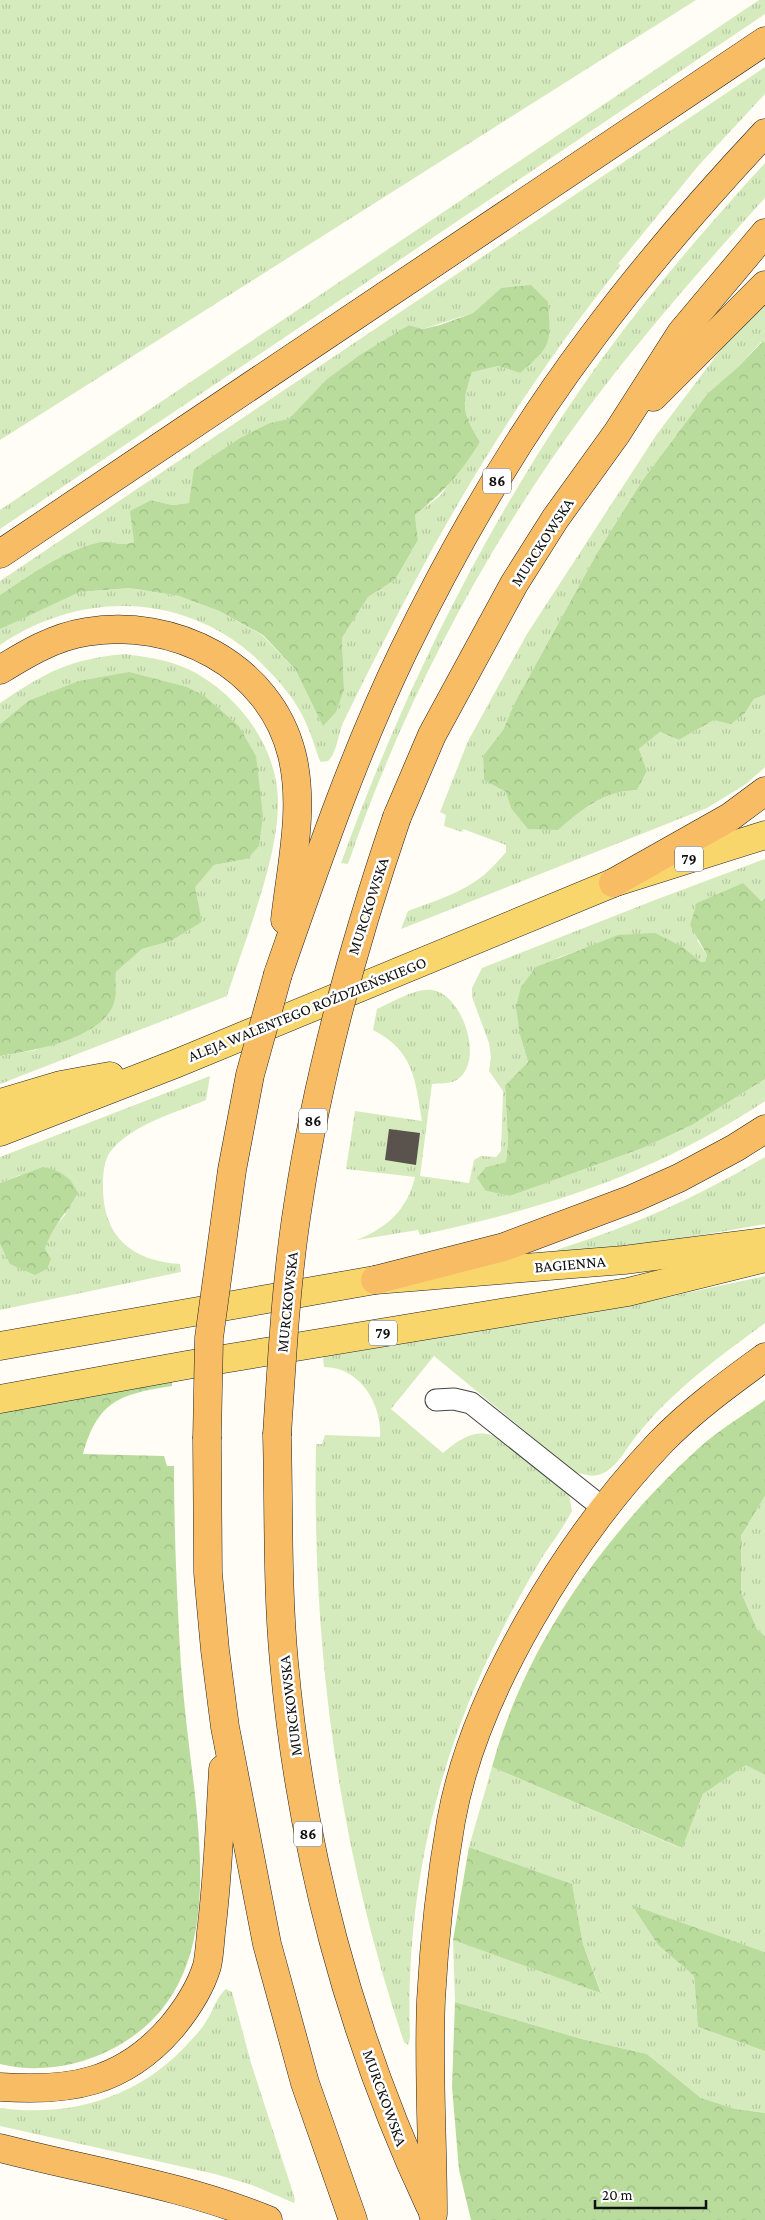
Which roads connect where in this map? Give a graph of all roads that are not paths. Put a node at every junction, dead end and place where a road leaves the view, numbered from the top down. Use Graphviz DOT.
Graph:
graph roads {
  1 [pos="765,41"];
  2 [pos="765,133"];
  3 [pos="765,233"];
  4 [pos="765,285"];
  5 [pos="617,433"];
  6 [pos="0,554"];
  7 [pos="0,670"];
  8 [pos="765,791"];
  9 [pos="765,835"];
  10 [pos="301,876"];
  11 [pos="613,883"];
  12 [pos="176,1064"];
  13 [pos="0,1103"];
  14 [pos="765,1129"];
  15 [pos="0,1132"];
  16 [pos="765,1242"];
  17 [pos="765,1258"];
  18 [pos="375,1280"];
  19 [pos="0,1346"];
  20 [pos="765,1357"];
  21 [pos="0,1399"];
  22 [pos="436,1400"];
  23 [pos="603,1508"];
  24 [pos="225,1728"];
  25 [pos="0,2087"];
  26 [pos="0,2148"];
  27 [pos="435,2217"];
  28 [pos="268,2220"];
  29 [pos="353,2220"];
  1 -- 6 [label="highway"];
  2 -- 10 [label="highway, 86"];
  3 -- 5 [label="highway, 86"];
  4 -- 5 [label="highway"];
  5 -- 27 [label="highway, MURCKOWSKA / 86, bridge"];
  7 -- 10 [label="highway"];
  8 -- 11 [label="highway"];
  9 -- 11 [label="main road, 79"];
  10 -- 24 [label="highway, 86, bridge"];
  11 -- 12 [label="main road, ALEJA WALENTEGO ROŹDZIEŃSKIEGO / 79"];
  12 -- 13 [label="main road"];
  12 -- 15 [label="main road, ALEJA WALENTEGO ROŹDZIEŃSKIEGO / 79"];
  14 -- 18 [label="highway"];
  16 -- 18 [label="main road, BAGIENNA"];
  17 -- 21 [label="main road, 79"];
  18 -- 19 [label="main road"];
  20 -- 23 [label="highway"];
  22 -- 23 [label="lane"];
  23 -- 27 [label="highway"];
  24 -- 25 [label="highway"];
  24 -- 29 [label="highway, 86"];
  26 -- 28 [label="highway"];
}
